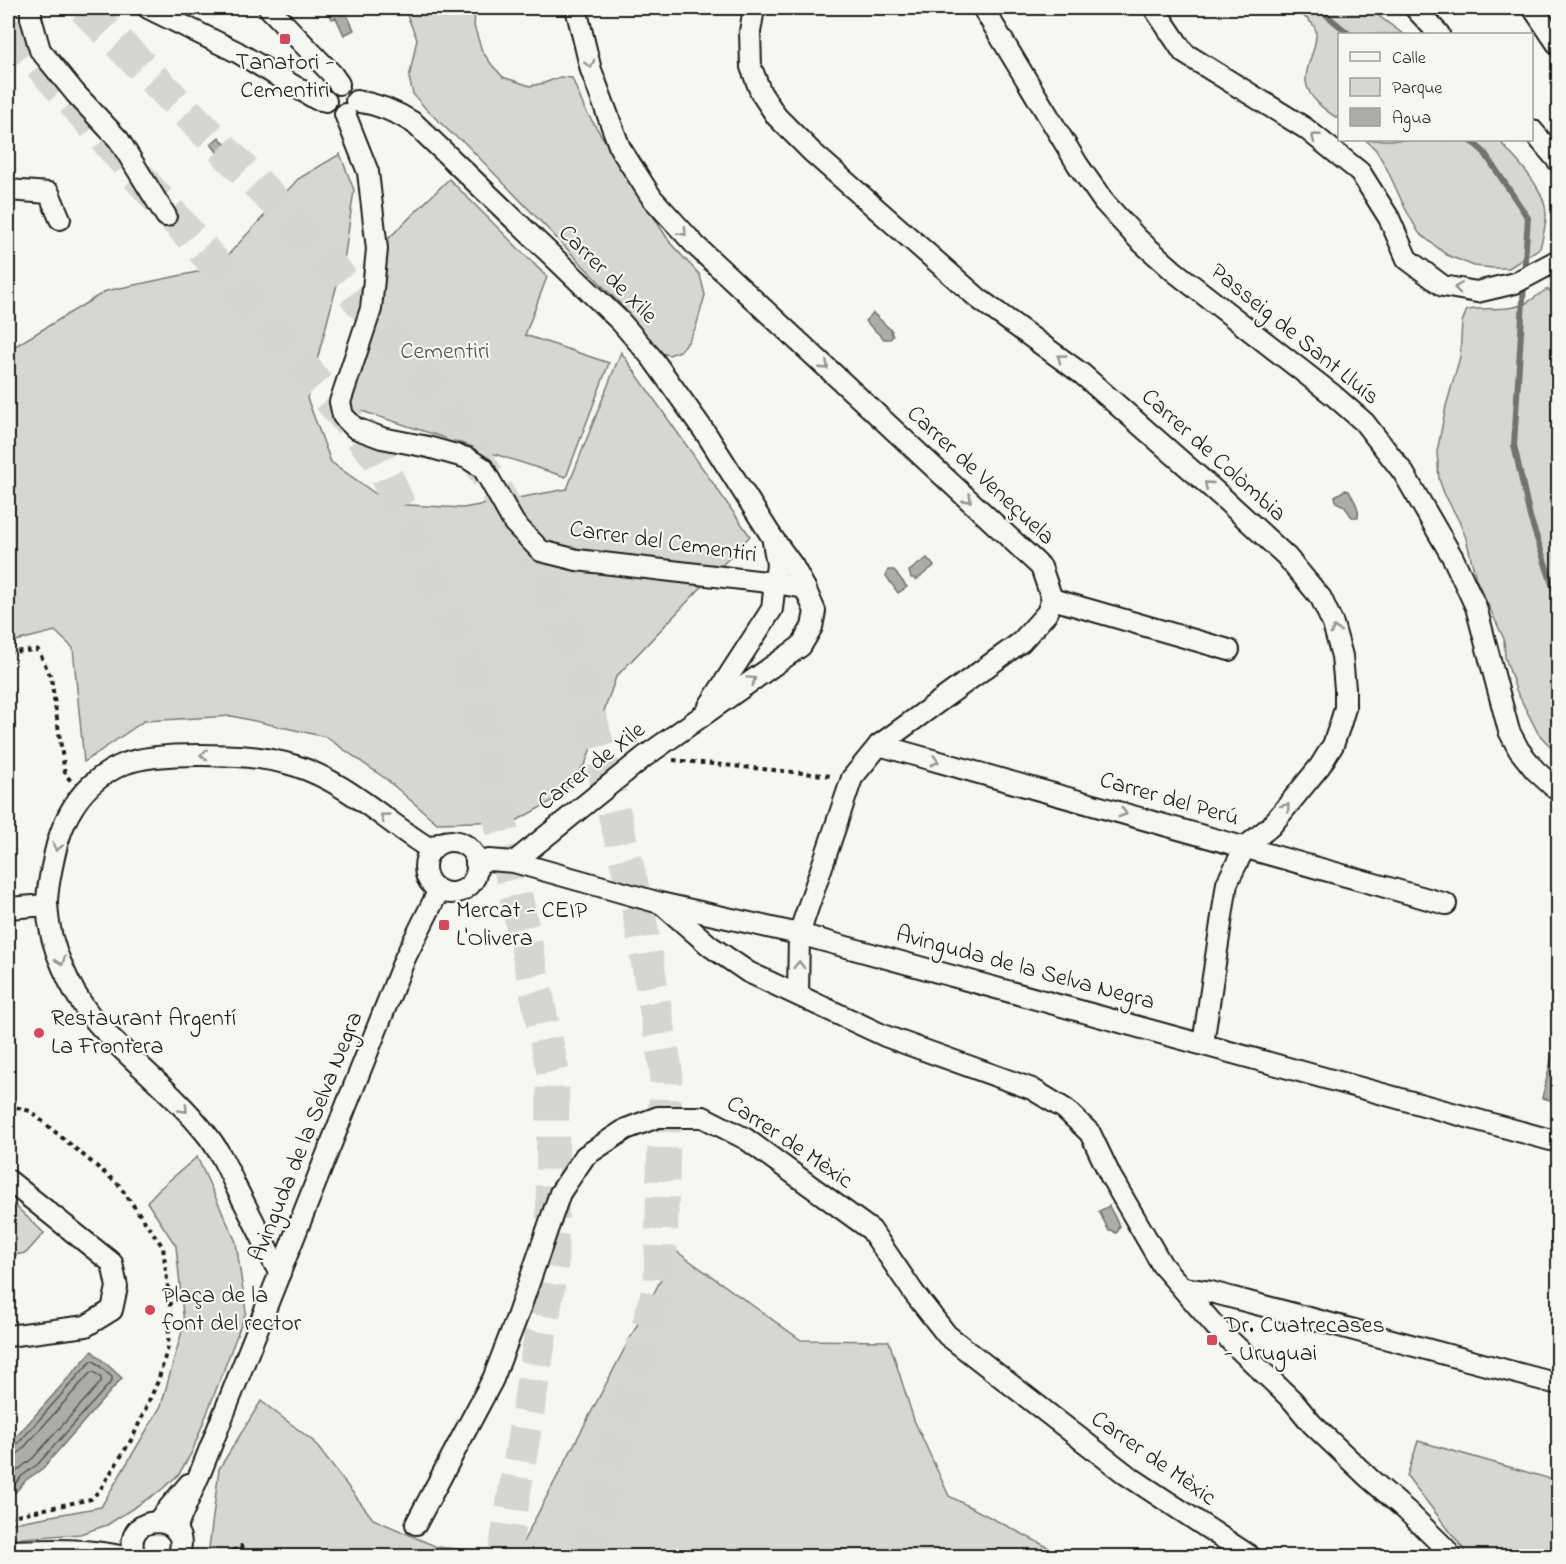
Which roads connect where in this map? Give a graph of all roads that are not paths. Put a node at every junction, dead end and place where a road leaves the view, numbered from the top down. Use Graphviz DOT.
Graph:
graph roads {
  1 [pos="31,8"];
  2 [pos="148,8"];
  3 [pos="269,8"];
  4 [pos="576,8"];
  5 [pos="754,8"];
  6 [pos="983,8"];
  7 [pos="1154,8"];
  8 [pos="1415,8"];
  9 [pos="1533,8"];
  10 [pos="1437,33"];
  11 [pos="1558,45"];
  12 [pos="339,84"];
  13 [pos="326,101"];
  14 [pos="351,108"];
  15 [pos="1533,131"];
  16 [pos="1558,161"];
  17 [pos="8,190"];
  18 [pos="166,216"];
  19 [pos="60,219"];
  20 [pos="1558,260"];
  21 [pos="772,537"];
  22 [pos="775,584"];
  23 [pos="805,588"];
  24 [pos="1052,599"];
  25 [pos="1229,650"];
  26 [pos="704,714"];
  27 [pos="879,745"];
  28 [pos="1558,791"];
  29 [pos="1245,847"];
  30 [pos="432,850"];
  31 [pos="514,862"];
  32 [pos="476,863"];
  33 [pos="439,890"];
  34 [pos="660,903"];
  35 [pos="47,904"];
  36 [pos="1446,904"];
  37 [pos="8,908"];
  38 [pos="800,934"];
  39 [pos="798,995"];
  40 [pos="1203,1044"];
  41 [pos="1558,1142"];
  42 [pos="8,1180"];
  43 [pos="280,1273"];
  44 [pos="1182,1288"];
  45 [pos="8,1336"];
  46 [pos="1558,1384"];
  47 [pos="201,1471"];
  48 [pos="157,1522"];
  49 [pos="416,1524"];
  50 [pos="175,1530"];
  51 [pos="135,1536"];
  52 [pos="76,1550"];
  53 [pos="8,1551"];
  54 [pos="120,1557"];
  55 [pos="135,1557"];
  56 [pos="178,1557"];
  57 [pos="1250,1557"];
  58 [pos="1451,1557"];
  1 -- 18 [label="street"];
  2 -- 13 [label="street"];
  3 -- 12 [label="street"];
  4 -- 24 [label="street, Carrer de Veneçuela, one-way"];
  29 -- 5 [label="street, Carrer de Colòmbia, one-way"];
  6 -- 28 [label="street, Passeig de Sant Lluís"];
  20 -- 7 [label="street, one-way"];
  8 -- 10 [label="street"];
  9 -- 11 [label="street"];
  12 -- 13 [label="street"];
  12 -- 14 [label="street"];
  13 -- 14 [label="street"];
  14 -- 21 [label="street, Carrer de Xile"];
  14 -- 22 [label="street, Carrer del Cementiri"];
  15 -- 16 [label="street"];
  17 -- 19 [label="street"];
  21 -- 22 [label="street, Carrer de Xile"];
  21 -- 23 [label="street, Carrer de Xile"];
  22 -- 23 [label="street, Carrer del Cementiri"];
  22 -- 26 [label="street, Carrer de Xile"];
  26 -- 23 [label="street, Carrer de Xile, one-way"];
  24 -- 25 [label="street"];
  24 -- 27 [label="street"];
  26 -- 31 [label="street, Carrer de Xile"];
  27 -- 29 [label="street, Carrer del Perú, one-way"];
  27 -- 38 [label="street"];
  29 -- 36 [label="street, Carrer del Perú"];
  29 -- 40 [label="street, Carrer de Colòmbia"];
  30 -- 32 [label="street"];
  30 -- 33 [label="street"];
  30 -- 35 [label="street, one-way"];
  31 -- 32 [label="street, Avinguda de la Selva Negra"];
  31 -- 34 [label="street, Avinguda de la Selva Negra"];
  32 -- 33 [label="street"];
  33 -- 43 [label="street, Avinguda de la Selva Negra"];
  34 -- 38 [label="street, Avinguda de la Selva Negra"];
  34 -- 39 [label="street"];
  35 -- 37 [label="street"];
  35 -- 43 [label="street, one-way"];
  39 -- 38 [label="street, one-way"];
  38 -- 40 [label="street, Avinguda de la Selva Negra"];
  39 -- 44 [label="street"];
  40 -- 41 [label="street, Avinguda de la Selva Negra"];
  42 -- 45 [label="street"];
  43 -- 47 [label="street, Avinguda de la Selva Negra"];
  44 -- 46 [label="street"];
  44 -- 58 [label="street"];
  47 -- 48 [label="street, Avinguda de la Selva Negra"];
  47 -- 50 [label="street, Avinguda de la Selva Negra"];
  48 -- 50 [label="street"];
  48 -- 51 [label="street, Avinguda de la Selva Negra"];
  49 -- 57 [label="street, Carrer de Mèxic"];
  50 -- 56 [label="street"];
  51 -- 52 [label="street, Avinguda de la Selva Negra"];
  51 -- 55 [label="street"];
  52 -- 53 [label="street, Avinguda de la Selva Negra"];
  52 -- 54 [label="street, Avinguda de la Selva Negra"];
}
